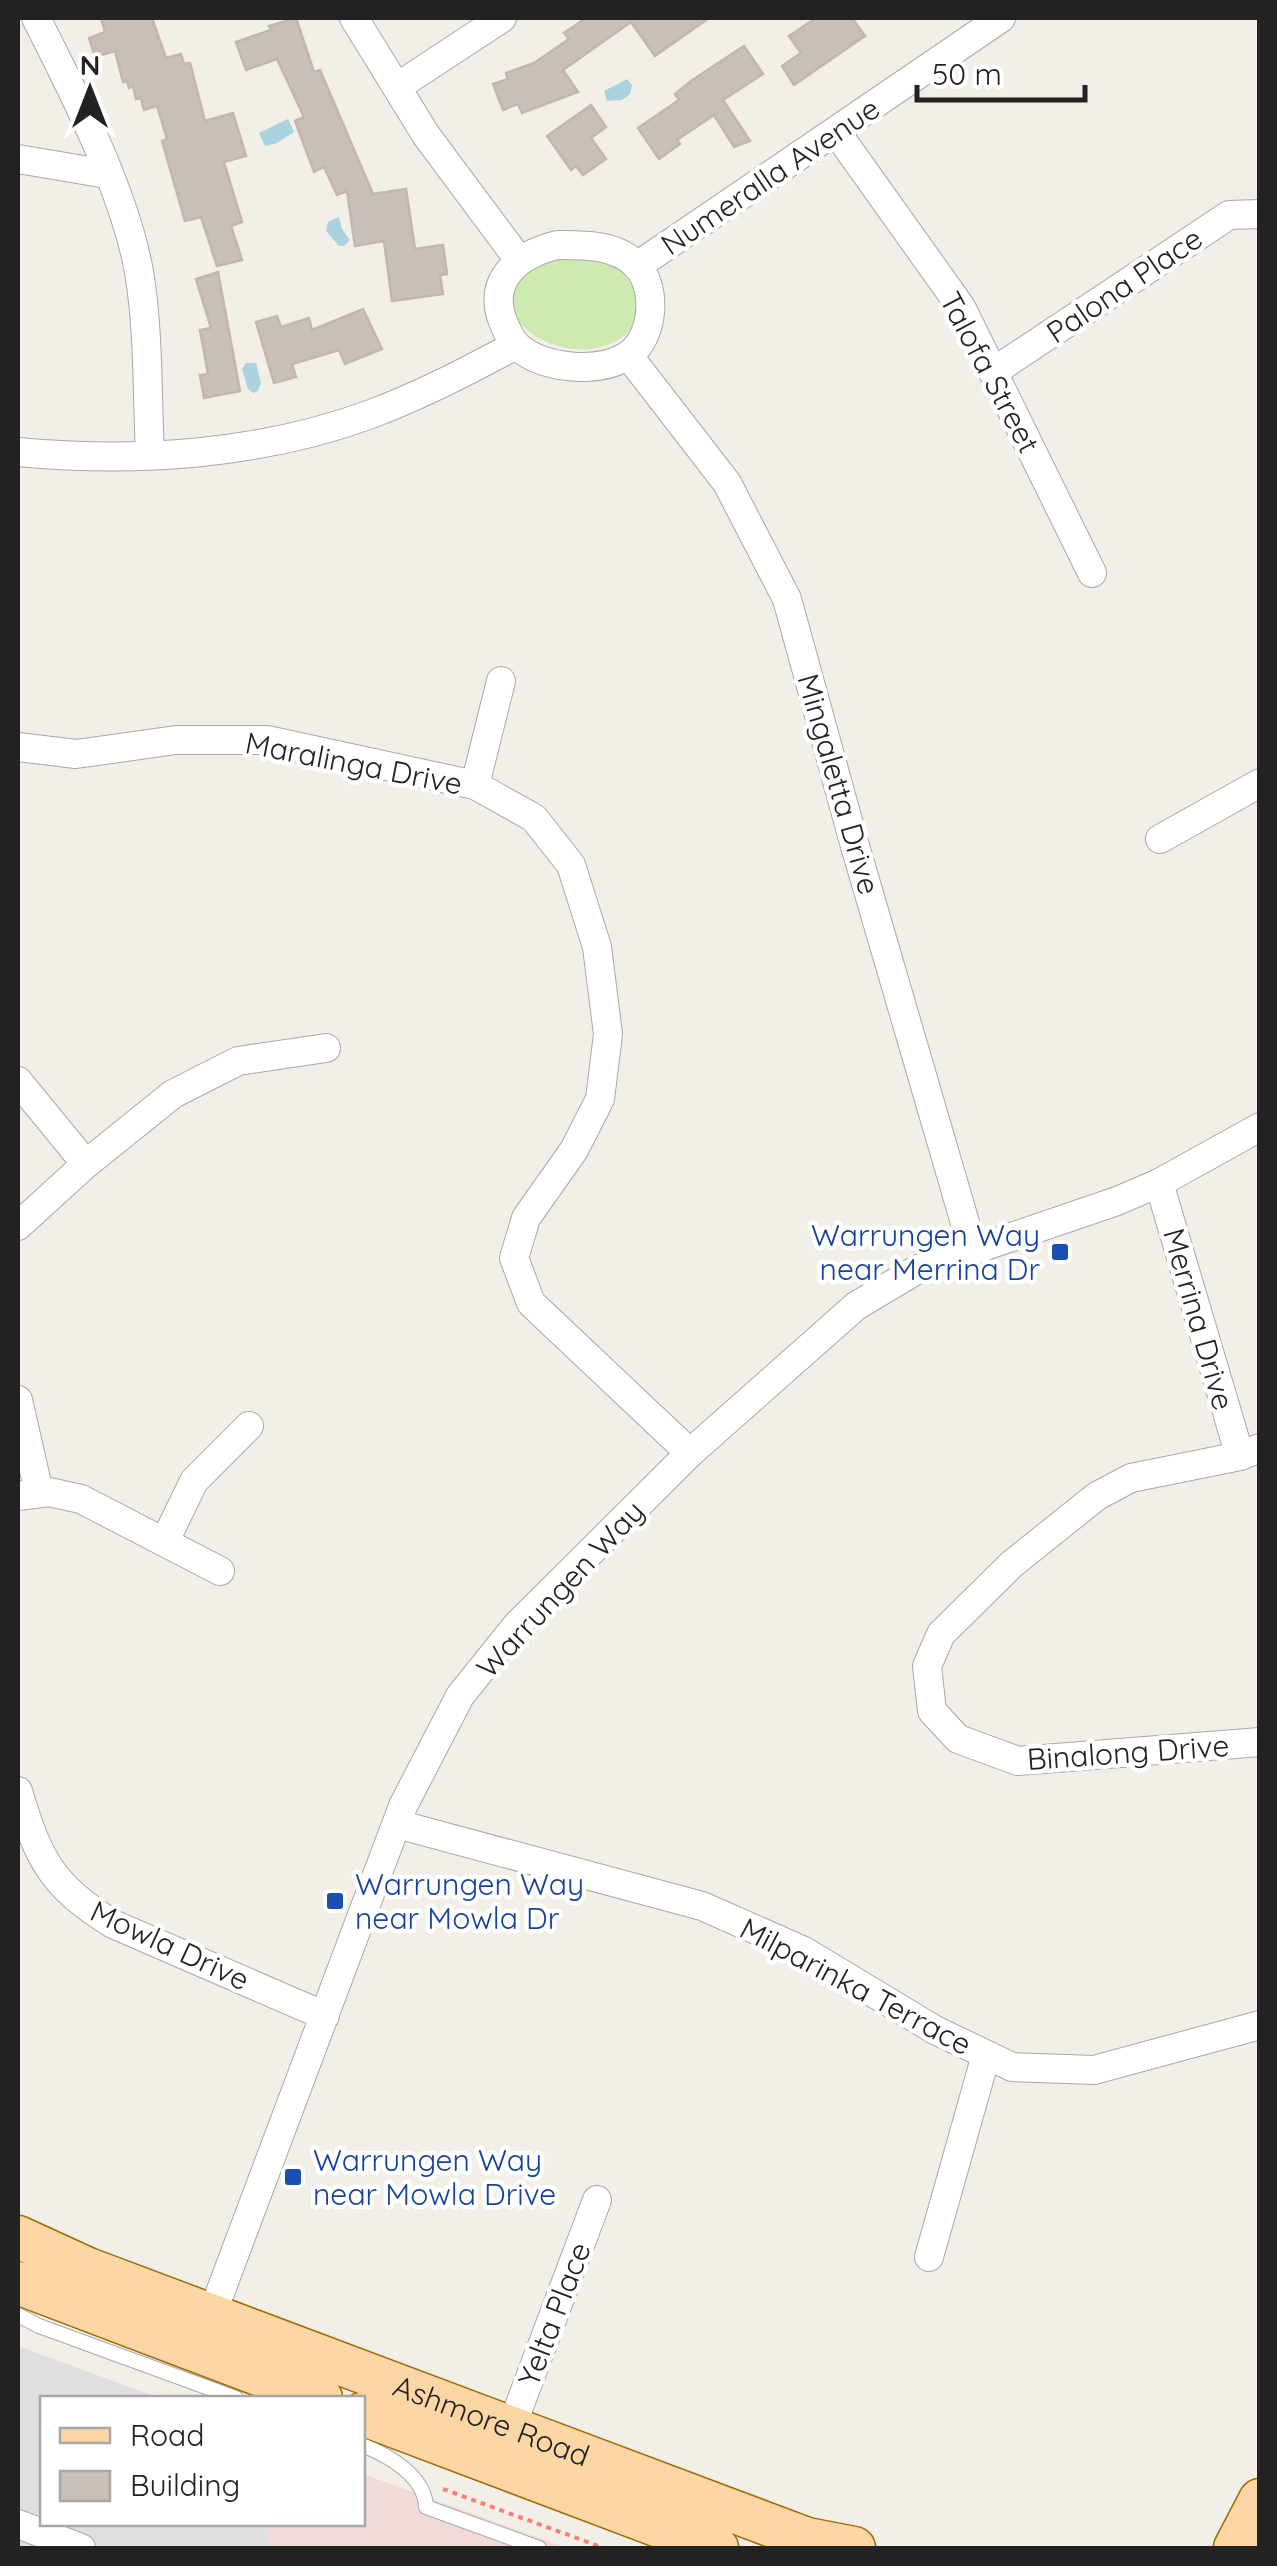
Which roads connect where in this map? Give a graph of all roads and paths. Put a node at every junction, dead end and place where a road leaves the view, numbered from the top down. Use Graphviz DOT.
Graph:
graph roads {
  1 [pos="36,18"];
  2 [pos="354,18"];
  3 [pos="502,18"];
  4 [pos="1002,18"];
  5 [pos="397,87"];
  6 [pos="836,133"];
  7 [pos="18,158"];
  8 [pos="107,174"];
  9 [pos="1260,214"];
  10 [pos="519,260"];
  11 [pos="637,266"];
  12 [pos="516,345"];
  13 [pos="628,355"];
  14 [pos="993,372"];
  15 [pos="18,452"];
  16 [pos="150,456"];
  17 [pos="1092,573"];
  18 [pos="501,681"];
  19 [pos="18,747"];
  20 [pos="1260,783"];
  21 [pos="474,785"];
  22 [pos="1160,839"];
  23 [pos="326,1048"];
  24 [pos="18,1081"];
  25 [pos="1260,1127"];
  26 [pos="86,1164"];
  27 [pos="1159,1183"];
  28 [pos="18,1226"];
  29 [pos="974,1250"];
  30 [pos="18,1400"];
  31 [pos="248,1426"];
  32 [pos="1250,1452"];
  33 [pos="690,1454"];
  34 [pos="28,1494"];
  35 [pos="165,1541"];
  36 [pos="220,1571"];
  37 [pos="1260,1742"];
  38 [pos="18,1790"];
  39 [pos="397,1824"];
  40 [pos="325,2016"];
  41 [pos="1260,2026"];
  42 [pos="986,2054"];
  43 [pos="596,2200"];
  44 [pos="18,2237"];
  45 [pos="929,2257"];
  46 [pos="18,2283"];
  47 [pos="18,2316"];
  48 [pos="205,2333"];
  49 [pos="231,2396"];
  50 [pos="317,2396"];
  51 [pos="365,2415"];
  52 [pos="511,2428"];
  53 [pos="365,2446"];
  54 [pos="414,2480"];
  55 [pos="1260,2500"];
  56 [pos="18,2524"];
  57 [pos="1239,2547"];
  58 [pos="81,2548"];
  59 [pos="539,2548"];
  60 [pos="604,2548"];
  61 [pos="717,2548"];
  62 [pos="854,2548"];
  1 -- 8 [label="street"];
  2 -- 5 [label="street"];
  3 -- 5 [label="street"];
  4 -- 6 [label="street, Numeralla Avenue"];
  5 -- 10 [label="street"];
  6 -- 11 [label="street, Numeralla Avenue"];
  6 -- 14 [label="street, Talofa Street"];
  7 -- 8 [label="street"];
  8 -- 16 [label="street"];
  9 -- 14 [label="street, Palona Place"];
  10 -- 11 [label="street"];
  10 -- 12 [label="street"];
  11 -- 13 [label="street"];
  12 -- 13 [label="street"];
  12 -- 16 [label="street"];
  13 -- 29 [label="street, Mingaletta Drive"];
  14 -- 17 [label="street, Talofa Street"];
  15 -- 16 [label="street"];
  18 -- 21 [label="street"];
  19 -- 21 [label="street, Maralinga Drive"];
  20 -- 22 [label="street"];
  21 -- 33 [label="street, Maralinga Drive"];
  23 -- 26 [label="street"];
  24 -- 26 [label="street"];
  25 -- 27 [label="street, Warrungen Way"];
  26 -- 28 [label="street"];
  27 -- 29 [label="street, Warrungen Way"];
  27 -- 32 [label="street, Merrina Drive"];
  29 -- 33 [label="street, Warrungen Way"];
  30 -- 34 [label="street"];
  31 -- 35 [label="street"];
  32 -- 37 [label="street, Binalong Drive"];
  33 -- 39 [label="street, Warrungen Way"];
  34 -- 35 [label="street"];
  35 -- 36 [label="street"];
  38 -- 40 [label="street, Mowla Drive"];
  39 -- 40 [label="street, Warrungen Way"];
  39 -- 42 [label="street, Milparinka Terrace"];
  40 -- 48 [label="street, Warrungen Way"];
  41 -- 42 [label="street, Milparinka Terrace"];
  42 -- 45 [label="street"];
  43 -- 52 [label="street, Yelta Place"];
  44 -- 48 [label="main road, Ashmore Road"];
  46 -- 48 [label="main road, Ashmore Road"];
  47 -- 49 [label="lane"];
  48 -- 50 [label="main road, Ashmore Road"];
  48 -- 52 [label="main road, Ashmore Road"];
  51 -- 61 [label="main road, Ashmore Road"];
  52 -- 62 [label="main road, Ashmore Road"];
  53 -- 54 [label="lane"];
  54 -- 59 [label="lane"];
  54 -- 60 [label="path"];
  55 -- 57 [label="main road"];
  56 -- 58 [label="street"];
}
